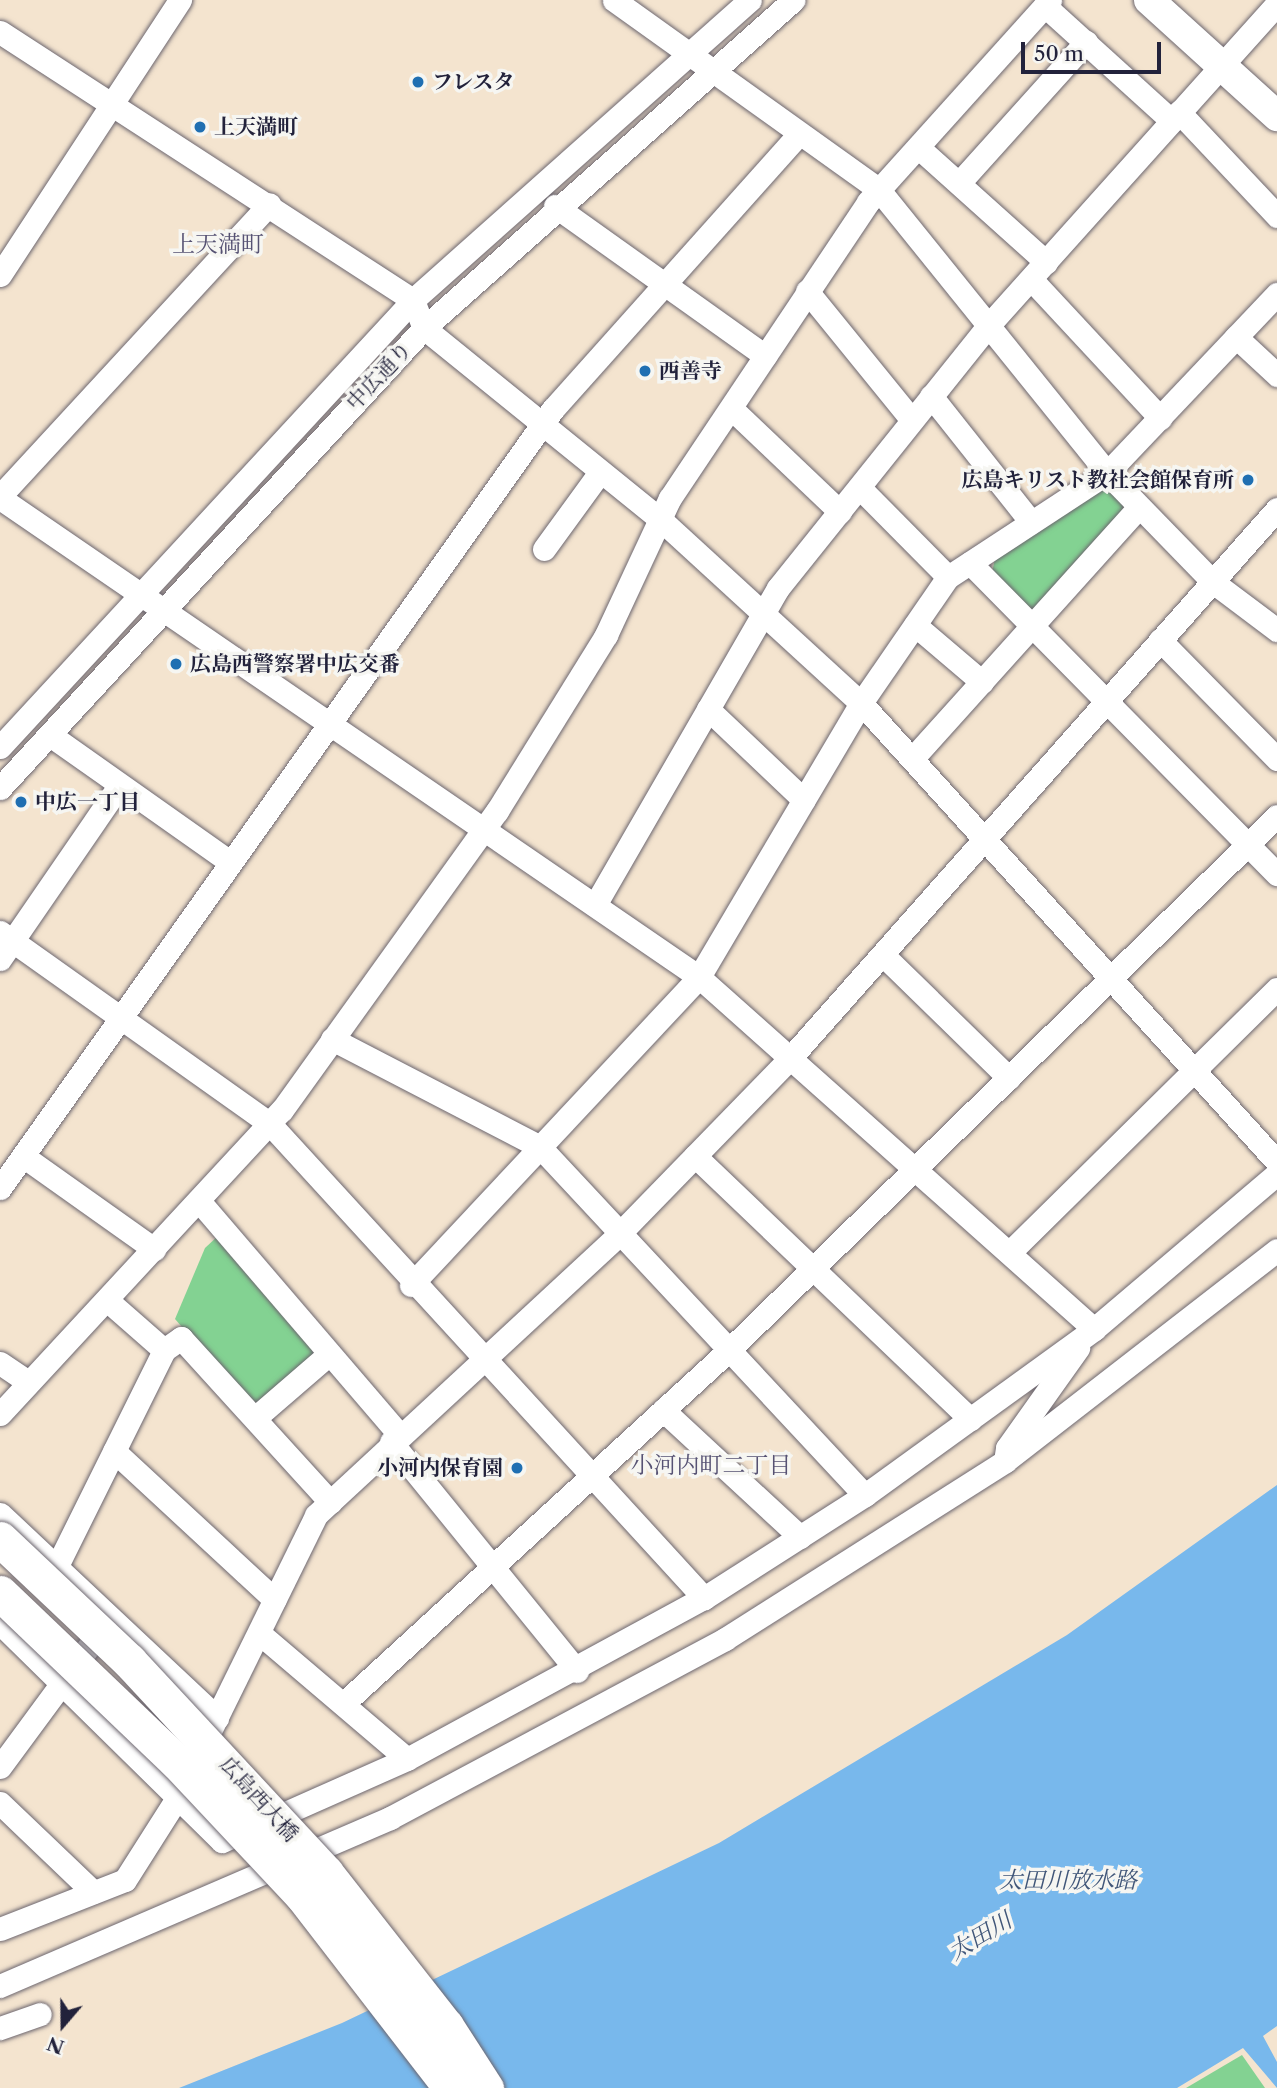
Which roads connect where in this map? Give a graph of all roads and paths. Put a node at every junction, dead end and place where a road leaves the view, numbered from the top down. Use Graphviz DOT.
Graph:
graph roads {
  1 [pos="180,0"];
  2 [pos="614,0"];
  3 [pos="750,0"];
  4 [pos="794,0"];
  5 [pos="1149,0"];
  6 [pos="1047,3"];
  7 [pos="1277,4"];
  8 [pos="0,32"];
  9 [pos="1086,42"];
  10 [pos="690,53"];
  11 [pos="1222,66"];
  12 [pos="714,71"];
  13 [pos="110,105"];
  14 [pos="1277,116"];
  15 [pos="1175,117"];
  16 [pos="799,134"];
  17 [pos="919,148"];
  18 [pos="958,183"];
  19 [pos="879,190"];
  20 [pos="269,204"];
  21 [pos="555,206"];
  22 [pos="1277,216"];
  23 [pos="1039,270"];
  24 [pos="0,275"];
  25 [pos="664,287"];
  26 [pos="807,291"];
  27 [pos="1277,294"];
  28 [pos="413,300"];
  29 [pos="987,327"];
  30 [pos="424,328"];
  31 [pos="1236,337"];
  32 [pos="765,356"];
  33 [pos="1277,375"];
  34 [pos="931,396"];
  35 [pos="732,409"];
  36 [pos="1160,418"];
  37 [pos="912,420"];
  38 [pos="542,424"];
  39 [pos="600,472"];
  40 [pos="1107,473"];
  41 [pos="860,488"];
  42 [pos="0,497"];
  43 [pos="1139,507"];
  44 [pos="1277,509"];
  45 [pos="840,512"];
  46 [pos="660,519"];
  47 [pos="1031,522"];
  48 [pos="544,549"];
  49 [pos="970,563"];
  50 [pos="948,577"];
  51 [pos="1213,582"];
  52 [pos="146,594"];
  53 [pos="166,607"];
  54 [pos="762,614"];
  55 [pos="915,625"];
  56 [pos="1032,625"];
  57 [pos="1277,630"];
  58 [pos="1160,640"];
  59 [pos="982,682"];
  60 [pos="1106,701"];
  61 [pos="861,703"];
  62 [pos="708,709"];
  63 [pos="333,721"];
  64 [pos="50,735"];
  65 [pos="0,747"];
  66 [pos="1277,759"];
  67 [pos="912,760"];
  68 [pos="119,786"];
  69 [pos="0,788"];
  70 [pos="804,800"];
  71 [pos="1277,816"];
  72 [pos="483,826"];
  73 [pos="983,838"];
  74 [pos="1248,844"];
  75 [pos="230,862"];
  76 [pos="1277,874"];
  77 [pos="595,905"];
  78 [pos="4,944"];
  79 [pos="883,955"];
  80 [pos="699,977"];
  81 [pos="1110,978"];
  82 [pos="1277,989"];
  83 [pos="119,1018"];
  84 [pos="332,1039"];
  85 [pos="792,1056"];
  86 [pos="1193,1070"];
  87 [pos="1009,1078"];
  88 [pos="270,1124"];
  89 [pos="540,1147"];
  90 [pos="23,1156"];
  91 [pos="695,1156"];
  92 [pos="1277,1162"];
  93 [pos="915,1169"];
  94 [pos="1277,1174"];
  95 [pos="0,1188"];
  96 [pos="199,1201"];
  97 [pos="620,1233"];
  98 [pos="155,1249"];
  99 [pos="1277,1250"];
  100 [pos="1011,1251"];
  101 [pos="812,1270"];
  102 [pos="411,1285"];
  103 [pos="108,1301"];
  104 [pos="1088,1333"];
  105 [pos="164,1350"];
  106 [pos="729,1350"];
  107 [pos="328,1355"];
  108 [pos="480,1359"];
  109 [pos="0,1363"];
  110 [pos="28,1382"];
  111 [pos="663,1410"];
  112 [pos="0,1414"];
  113 [pos="255,1419"];
  114 [pos="970,1419"];
  115 [pos="395,1438"];
  116 [pos="114,1451"];
  117 [pos="1005,1461"];
  118 [pos="590,1478"];
  119 [pos="865,1495"];
  120 [pos="330,1502"];
  121 [pos="0,1514"];
  122 [pos="800,1536"];
  123 [pos="0,1539"];
  124 [pos="57,1566"];
  125 [pos="493,1566"];
  126 [pos="0,1593"];
  127 [pos="704,1598"];
  128 [pos="275,1600"];
  129 [pos="112,1615"];
  130 [pos="0,1623"];
  131 [pos="259,1633"];
  132 [pos="577,1671"];
  133 [pos="62,1681"];
  134 [pos="344,1703"];
  135 [pos="217,1718"];
  136 [pos="407,1759"];
  137 [pos="0,1767"];
  138 [pos="177,1798"];
  139 [pos="0,1803"];
  140 [pos="93,1892"];
  141 [pos="0,1929"];
  142 [pos="0,1986"];
  143 [pos="40,2014"];
  144 [pos="0,2028"];
  145 [pos="451,2088"];
  146 [pos="486,2088"];
  1 -- 13 [label="street"];
  2 -- 10 [label="street"];
  3 -- 10 [label="street"];
  4 -- 12 [label="street, 中広通り"];
  5 -- 11 [label="main road"];
  6 -- 9 [label="street"];
  6 -- 17 [label="street"];
  7 -- 11 [label="street"];
  8 -- 13 [label="street"];
  9 -- 15 [label="street"];
  9 -- 18 [label="street"];
  10 -- 12 [label="street"];
  10 -- 28 [label="street"];
  11 -- 14 [label="main road"];
  11 -- 15 [label="street"];
  12 -- 16 [label="street"];
  12 -- 21 [label="street, 中広通り"];
  13 -- 20 [label="street"];
  13 -- 24 [label="street"];
  15 -- 22 [label="street"];
  15 -- 23 [label="street"];
  16 -- 19 [label="street"];
  16 -- 25 [label="street"];
  17 -- 18 [label="street"];
  17 -- 19 [label="street"];
  18 -- 23 [label="street"];
  19 -- 26 [label="street"];
  19 -- 29 [label="street"];
  20 -- 28 [label="street"];
  20 -- 42 [label="street"];
  21 -- 25 [label="street"];
  21 -- 30 [label="street, 中広通り"];
  23 -- 29 [label="street"];
  23 -- 36 [label="street"];
  25 -- 32 [label="street"];
  25 -- 38 [label="street"];
  26 -- 32 [label="street"];
  26 -- 37 [label="street"];
  27 -- 31 [label="street"];
  28 -- 30 [label="street"];
  28 -- 52 [label="street"];
  29 -- 34 [label="street"];
  29 -- 40 [label="street"];
  30 -- 38 [label="street"];
  30 -- 53 [label="street, 中広通り"];
  31 -- 33 [label="street"];
  31 -- 36 [label="street"];
  32 -- 35 [label="street"];
  34 -- 37 [label="street"];
  34 -- 47 [label="street"];
  35 -- 45 [label="street"];
  35 -- 46 [label="street"];
  36 -- 40 [label="street"];
  37 -- 41 [label="street"];
  38 -- 39 [label="street"];
  38 -- 63 [label="street"];
  39 -- 46 [label="street"];
  39 -- 48 [label="street"];
  40 -- 43 [label="street"];
  40 -- 47 [label="street"];
  41 -- 45 [label="street"];
  41 -- 50 [label="street"];
  42 -- 52 [label="street"];
  43 -- 51 [label="street"];
  43 -- 56 [label="street"];
  44 -- 51 [label="street"];
  45 -- 54 [label="street"];
  46 -- 54 [label="street"];
  46 -- 72 [label="street"];
  47 -- 49 [label="street"];
  49 -- 50 [label="street"];
  49 -- 56 [label="street"];
  50 -- 55 [label="street"];
  51 -- 57 [label="street"];
  51 -- 58 [label="street"];
  52 -- 53 [label="street"];
  52 -- 65 [label="street"];
  53 -- 63 [label="street"];
  53 -- 64 [label="street, 中広通り"];
  54 -- 61 [label="street"];
  54 -- 62 [label="street"];
  55 -- 59 [label="street"];
  55 -- 61 [label="street"];
  56 -- 59 [label="street"];
  56 -- 60 [label="street"];
  58 -- 60 [label="street"];
  58 -- 66 [label="street"];
  59 -- 67 [label="street"];
  60 -- 73 [label="street"];
  60 -- 74 [label="street"];
  61 -- 67 [label="street"];
  61 -- 70 [label="street"];
  62 -- 70 [label="street"];
  62 -- 77 [label="street"];
  63 -- 72 [label="street"];
  63 -- 75 [label="street"];
  64 -- 68 [label="street"];
  64 -- 69 [label="street, 中広通り"];
  67 -- 73 [label="street"];
  68 -- 75 [label="street"];
  68 -- 78 [label="street"];
  70 -- 80 [label="street"];
  71 -- 74 [label="street"];
  72 -- 77 [label="street"];
  72 -- 84 [label="street"];
  73 -- 79 [label="street"];
  73 -- 81 [label="street"];
  74 -- 76 [label="street"];
  74 -- 81 [label="street"];
  75 -- 83 [label="street"];
  77 -- 80 [label="street"];
  78 -- 83 [label="street"];
  79 -- 85 [label="street"];
  79 -- 87 [label="street"];
  80 -- 85 [label="street"];
  80 -- 89 [label="street"];
  81 -- 86 [label="street"];
  81 -- 87 [label="street"];
  82 -- 86 [label="street"];
  83 -- 88 [label="street"];
  83 -- 90 [label="street"];
  84 -- 88 [label="street"];
  84 -- 89 [label="street"];
  85 -- 91 [label="street"];
  85 -- 93 [label="street"];
  86 -- 92 [label="street"];
  86 -- 100 [label="street"];
  87 -- 93 [label="street"];
  88 -- 96 [label="street"];
  88 -- 102 [label="street"];
  89 -- 97 [label="street"];
  89 -- 102 [label="street"];
  90 -- 95 [label="street"];
  90 -- 98 [label="street"];
  91 -- 97 [label="street"];
  91 -- 101 [label="street"];
  93 -- 100 [label="street"];
  93 -- 101 [label="street"];
  94 -- 104 [label="street"];
  96 -- 98 [label="street"];
  96 -- 107 [label="street"];
  97 -- 106 [label="street"];
  97 -- 108 [label="street"];
  98 -- 103 [label="street"];
  99 -- 117 [label="street"];
  100 -- 104 [label="street"];
  101 -- 106 [label="street"];
  101 -- 114 [label="street"];
  102 -- 108 [label="street"];
  103 -- 105 [label="street"];
  103 -- 110 [label="street"];
  104 -- 114 [label="street"];
  104 -- 117 [label="street"];
  105 -- 113 [label="street"];
  105 -- 116 [label="street"];
  106 -- 111 [label="street"];
  106 -- 119 [label="street"];
  107 -- 113 [label="street"];
  107 -- 115 [label="street"];
  108 -- 115 [label="street"];
  108 -- 118 [label="street"];
  109 -- 110 [label="street"];
  110 -- 112 [label="street"];
  111 -- 118 [label="street"];
  111 -- 122 [label="street"];
  113 -- 120 [label="street"];
  114 -- 119 [label="street"];
  115 -- 120 [label="street"];
  115 -- 125 [label="street"];
  116 -- 124 [label="street"];
  116 -- 128 [label="street"];
  117 -- 142 [label="street"];
  118 -- 125 [label="street"];
  118 -- 127 [label="street"];
  119 -- 122 [label="street"];
  120 -- 128 [label="street"];
  121 -- 124 [label="street"];
  122 -- 127 [label="street"];
  123 -- 146 [label="highway, 広島西大橋, bridge"];
  124 -- 129 [label="street"];
  125 -- 132 [label="street"];
  125 -- 134 [label="street"];
  126 -- 145 [label="highway, 広島西大橋, bridge"];
  127 -- 132 [label="street"];
  128 -- 131 [label="street"];
  129 -- 133 [label="street"];
  129 -- 135 [label="street"];
  130 -- 133 [label="street"];
  131 -- 134 [label="street"];
  131 -- 135 [label="street"];
  132 -- 136 [label="street"];
  133 -- 137 [label="street"];
  133 -- 138 [label="street"];
  134 -- 136 [label="street"];
  135 -- 138 [label="street"];
  136 -- 138 [label="street"];
  138 -- 140 [label="street"];
  139 -- 140 [label="street"];
  140 -- 141 [label="street"];
  143 -- 144 [label="street"];
}
